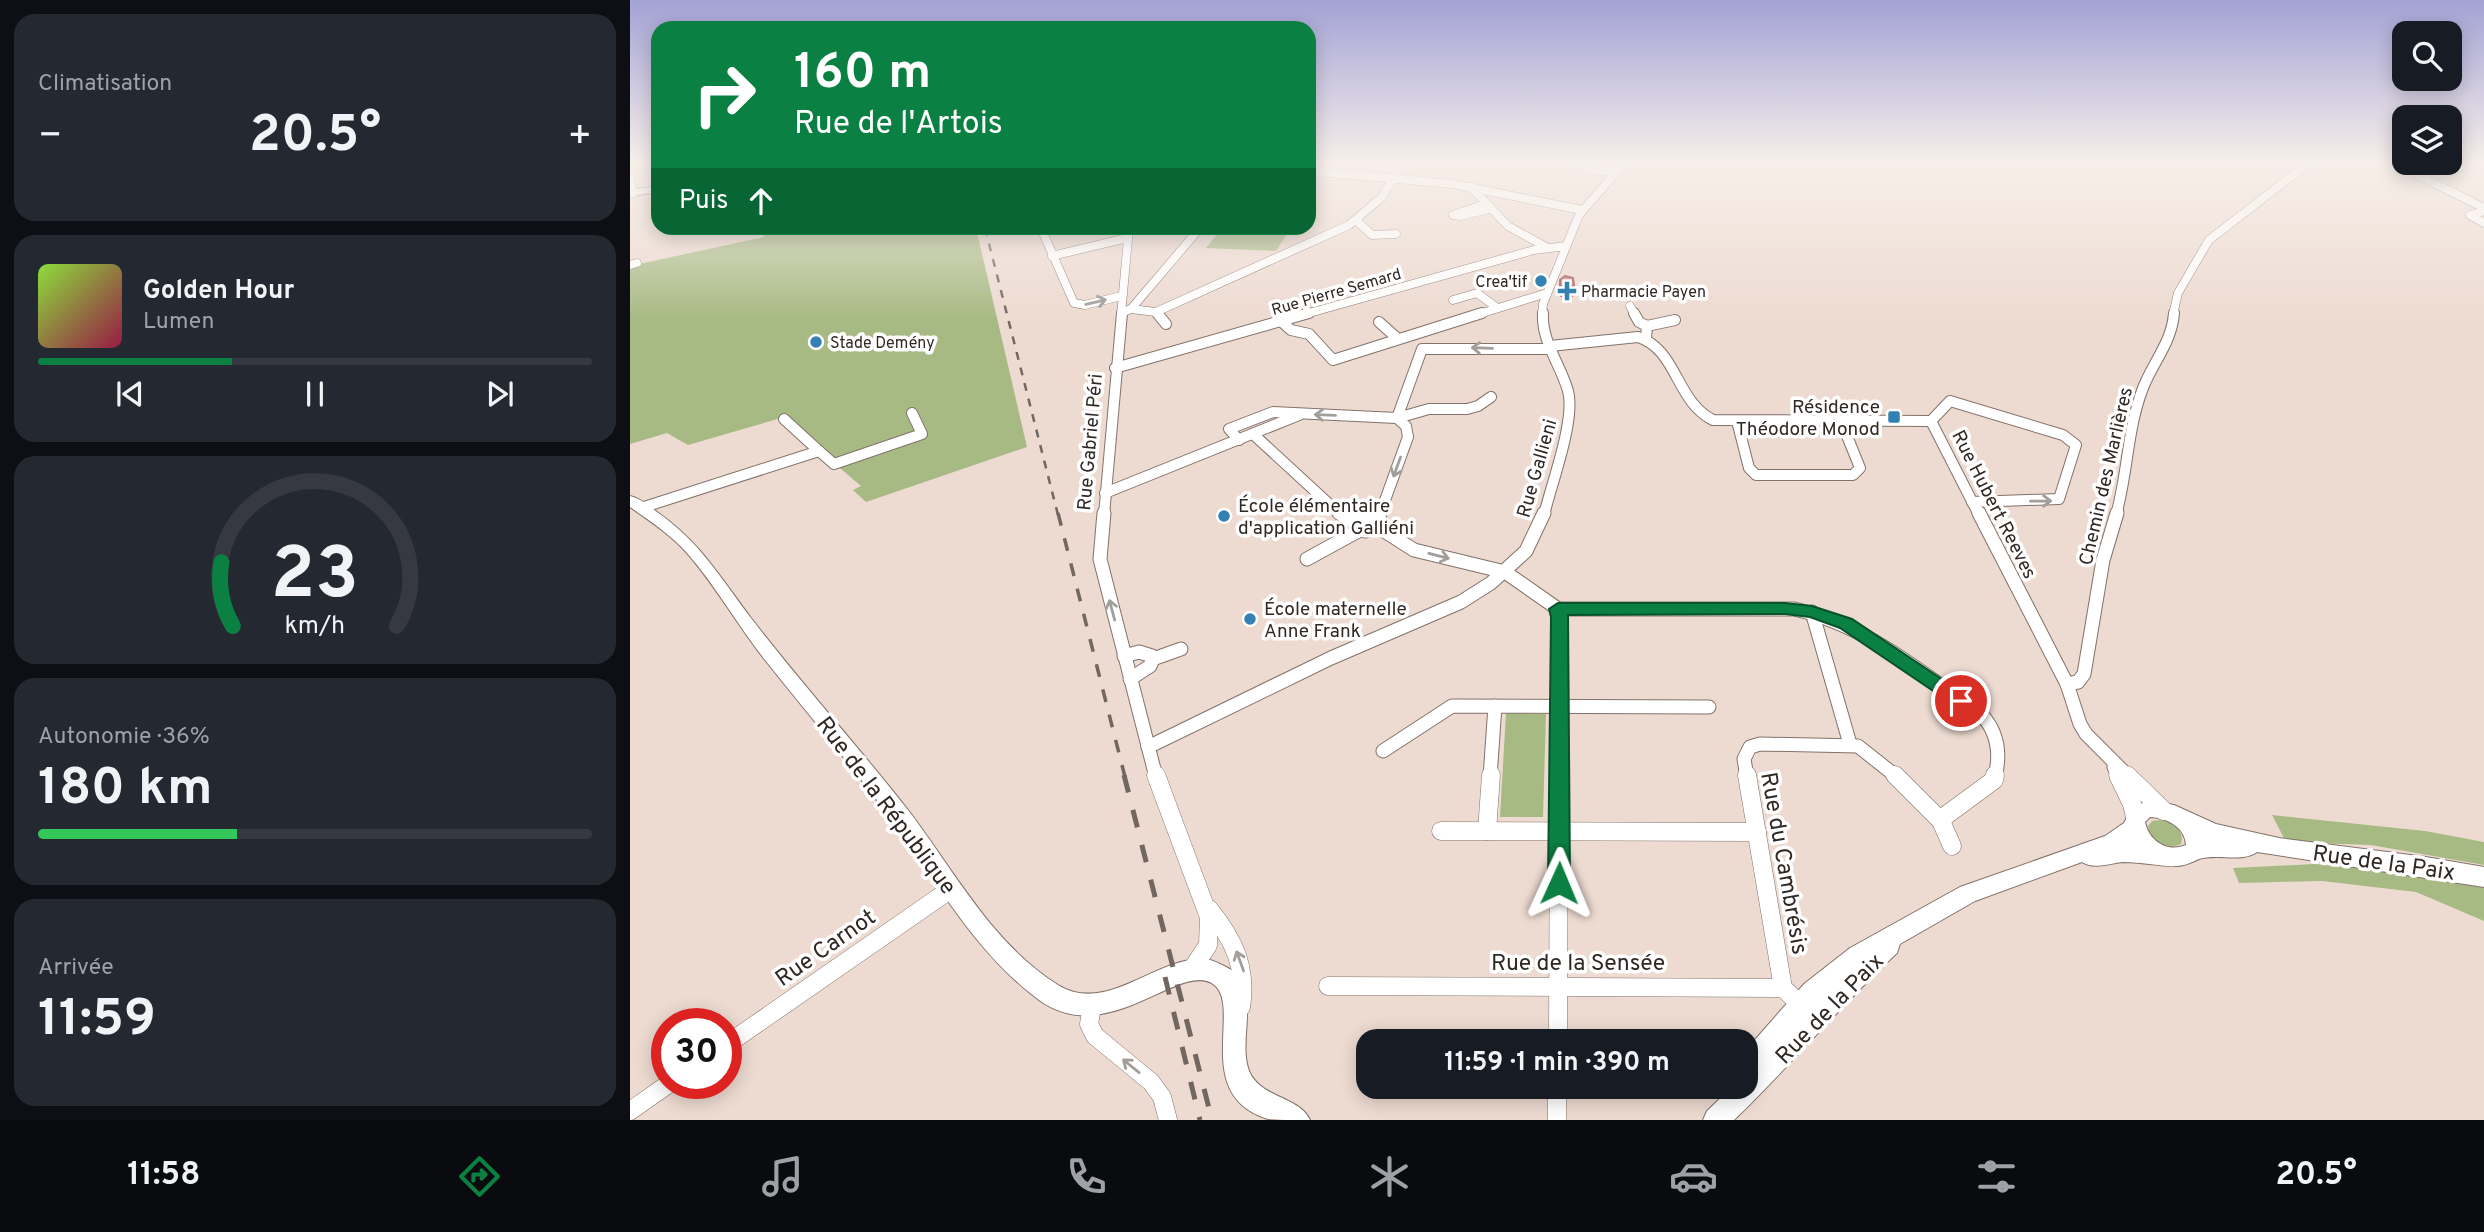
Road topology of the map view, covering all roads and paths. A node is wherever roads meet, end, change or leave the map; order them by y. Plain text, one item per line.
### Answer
1 (1362, 214) edge
2 (1495, 214) edge
3 (1581, 214) edge
4 (2242, 214) edge
5 (2472, 214) edge
6 (1356, 220) junction
7 (2484, 223) edge
8 (1396, 234) dead end
9 (1044, 235) edge
10 (1118, 235) edge
11 (1128, 235) edge
12 (1194, 235) edge
13 (1566, 246) junction
14 (1546, 247) junction
15 (1052, 256) junction
16 (1546, 293) junction
17 (1121, 296) junction
18 (1453, 300) dead end
19 (1630, 306) dead end
20 (1496, 307) junction
21 (1131, 309) junction
22 (1119, 312) junction
23 (1156, 312) junction
24 (1675, 320) dead end
25 (1281, 321) junction
26 (1379, 322) dead end
27 (1166, 324) dead end
28 (1647, 332) junction
29 (1398, 338) junction
30 (1550, 348) junction
31 (1115, 368) junction
32 (1491, 397) dead end
33 (912, 413) dead end
34 (1302, 414) junction
35 (1397, 418) junction
36 (784, 419) dead end
37 (1737, 421) junction
38 (1841, 421) junction
39 (1931, 421) junction
40 (1253, 434) junction
41 (1239, 440) junction
42 (819, 451) junction
43 (1105, 493) junction
44 (1972, 502) junction
45 (634, 503) edge
46 (1372, 515) junction
47 (1357, 526) junction
48 (1378, 527) junction
49 (1307, 559) dead end
50 (1472, 564) junction
51 (1505, 572) junction
52 (1483, 588) junction
53 (1558, 609) junction
54 (1812, 612) junction
55 (1181, 649) dead end
56 (1124, 656) junction
57 (1153, 659) junction
58 (1130, 678) junction
59 (2067, 684) junction
60 (1495, 706) junction
61 (1560, 707) junction
62 (1709, 707) dead end
63 (1850, 744) junction
64 (2097, 745) junction
65 (1148, 747) junction
66 (1383, 751) dead end
67 (2174, 815) junction
68 (1941, 818) junction
69 (2135, 822) junction
70 (1441, 831) dead end
71 (1487, 831) junction
72 (1559, 832) junction
73 (1757, 832) junction
74 (1952, 846) dead end
75 (2285, 848) junction
76 (2196, 850) junction
77 (2160, 854) junction
78 (2063, 862) junction
79 (2484, 877) edge
80 (951, 889) junction
81 (1202, 901) junction
82 (1192, 969) junction
83 (1328, 986) dead end
84 (1558, 986) junction
85 (1783, 988) junction
86 (1092, 1006) junction
87 (1808, 1012) junction
88 (1558, 1029) edge
89 (742, 1034) edge
90 (1232, 1052) junction
91 (1758, 1060) edge
92 (651, 1096) edge
93 (1557, 1099) edge
94 (1733, 1099) edge
95 (630, 1111) edge
96 (1265, 1113) edge
97 (1725, 1117) edge
98 (1168, 1120) edge
99 (1297, 1120) edge
100 (1557, 1120) edge

1 - 6 street
2 - 14 street
3 - 13 street, Rue Gallieni
4 - 59 street, Chemin des Marlières
5 - 7 street
6 - 8 street
6 - 23 street
9 - 15 street
10 - 15 street
11 - 17 street, Rue Gabriel Péri
12 - 21 street
13 - 14 street, Rue Pierre Semard
13 - 16 street, Rue Gallieni
14 - 25 street, Rue Pierre Semard
15 -> 17 street
16 - 20 street
16 - 30 street, Rue Gallieni
17 - 22 street, Rue Gabriel Péri
18 - 20 street
19 - 28 street, Rue Hubert Reeves
20 - 29 street
21 - 22 street
21 - 23 street
22 - 31 street, Rue Gabriel Péri
23 - 27 street
24 - 28 street
25 - 29 street
25 - 31 street, Rue Pierre Semard
26 - 29 street
28 - 30 street
28 - 37 street, Rue Hubert Reeves
30 -> 35 street
30 - 51 street, Rue Gallieni
31 - 43 street, Rue Gabriel Péri
32 - 35 street
33 - 42 street
35 -> 34 street
34 - 40 street
34 - 41 street
35 -> 46 street
36 - 42 street
37 - 38 street, Rue Hubert Reeves
37 - 38 street
38 - 39 street, Rue Hubert Reeves
39 - 44 street, Rue Hubert Reeves
44 -> 39 street
40 - 41 street
40 - 47 street
41 - 43 street
42 - 45 street
56 -> 43 street, Rue Gabriel Péri
44 - 59 street, Rue Hubert Reeves
45 - 80 main road, Rue de la République
46 - 47 street
46 - 48 street
47 - 48 street
47 - 49 street
48 -> 50 street
50 - 51 street
50 - 52 street
51 - 52 street, Rue Gallieni
51 - 53 street
52 - 65 street, Rue Gallieni
53 - 54 street
53 - 61 street
54 - 63 street
54 - 68 street
55 - 57 street
56 - 57 street
56 - 58 street, Rue Gabriel Péri
57 - 58 street
58 - 65 street, Rue Gabriel Péri
59 - 64 street, Rue Hubert Reeves
60 - 61 street
60 - 66 street
60 - 71 street
61 - 62 street
61 - 72 street
63 - 68 street
63 - 73 street, Rue du Cambrésis
64 - 67 street, Rue Hubert Reeves
64 - 69 street, Rue Hubert Reeves
65 - 81 street
67 - 69 main road, Rue de la Paix
67 - 75 main road, Rue de la Paix
67 - 76 main road
68 - 74 street
69 - 77 main road
69 - 78 main road, Rue de la Paix
70 - 71 street
71 - 72 street
72 - 73 street
72 - 84 street
73 - 85 street, Rue du Cambrésis
75 - 76 main road, Rue de la Paix
75 - 79 main road, Rue de la Paix
76 - 77 main road, Rue de la Paix
77 - 78 main road, Rue de la Paix
78 - 87 main road, Rue de la Paix
80 - 86 main road, Rue de la République
80 - 89 street, Rue Carnot
81 - 82 street
90 -> 81 street
82 - 86 main road, Rue de la République
82 - 90 main road
83 - 84 street, Rue de la Sensée
84 - 85 street, Rue de la Sensée
84 - 88 street
85 - 87 street
98 -> 86 street
87 - 91 main road, Rue de la Paix
87 - 97 main road, Rue de la Paix
90 - 96 main road
92 - 95 street
93 - 100 street
94 - 97 main road, Rue de la Paix
96 - 99 main road

